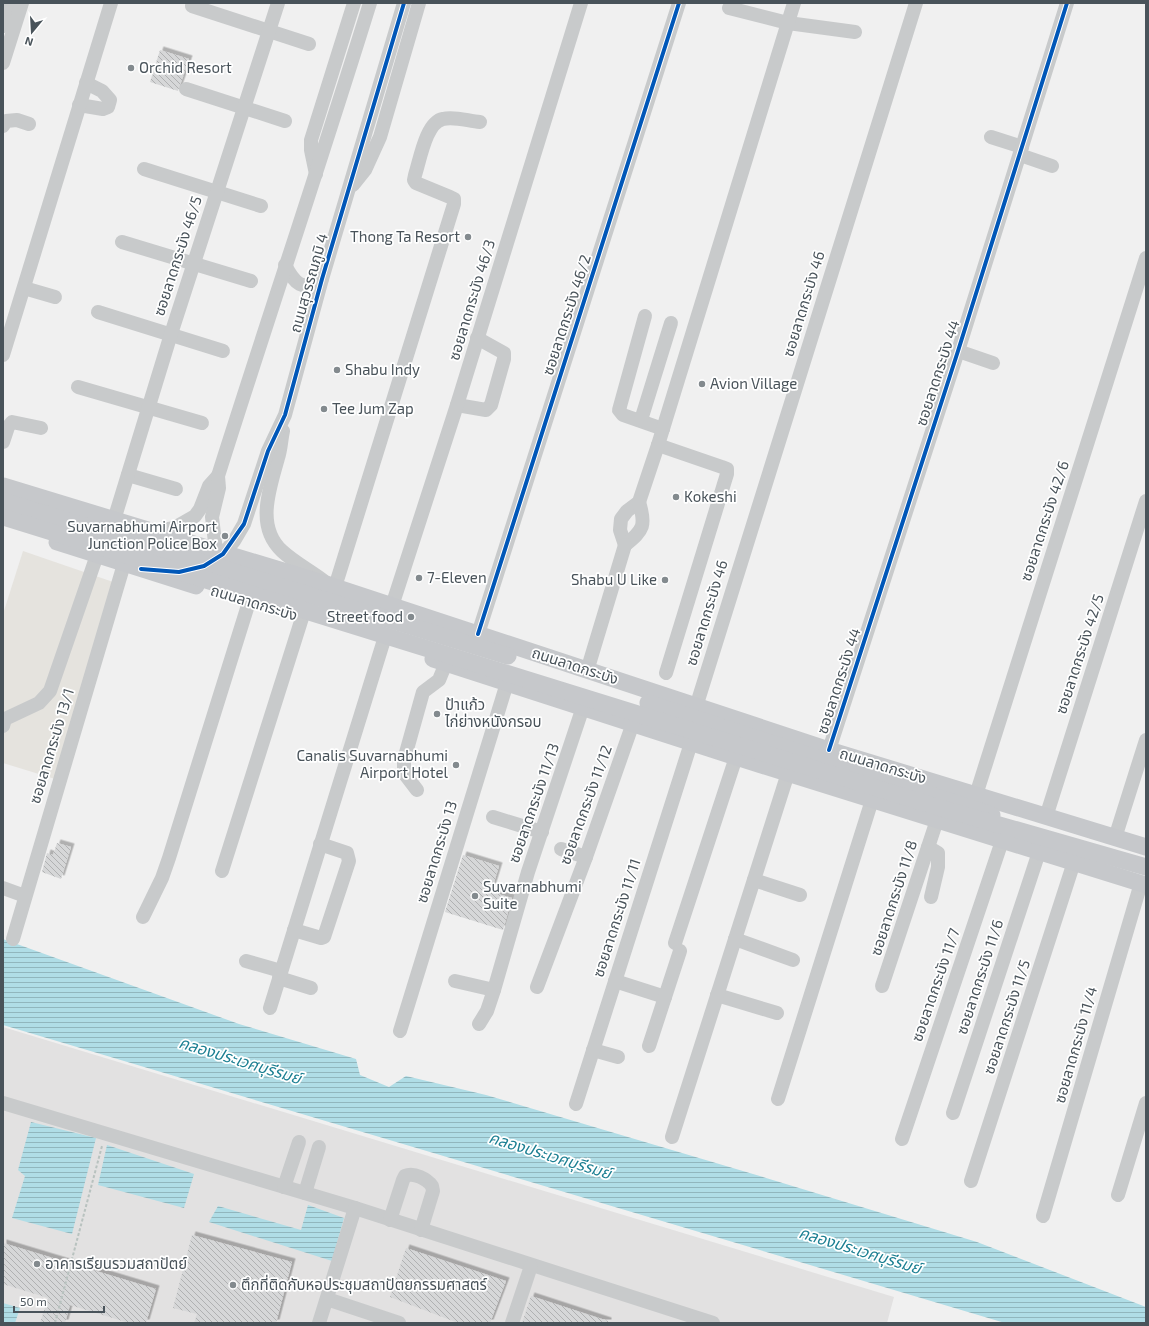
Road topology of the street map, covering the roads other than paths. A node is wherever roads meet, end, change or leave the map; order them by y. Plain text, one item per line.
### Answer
1 (10, 3) edge
2 (22, 3) edge
3 (111, 3) edge
4 (278, 3) edge
5 (354, 3) edge
6 (370, 3) edge
7 (404, 3) edge
8 (419, 3) edge
9 (581, 3) edge
10 (679, 3) edge
11 (794, 3) edge
12 (916, 3) edge
13 (1067, 3) edge
14 (192, 6) dead end
15 (729, 8) dead end
16 (788, 23) junction
17 (3, 26) edge
18 (269, 31) junction
19 (855, 32) dead end
20 (309, 44) dead end
21 (3, 63) edge
22 (86, 83) junction
23 (186, 89) dead end
24 (79, 105) junction
25 (244, 108) junction
26 (285, 121) dead end
27 (480, 122) dead end
28 (30, 124) dead end
29 (3, 126) edge
30 (991, 137) dead end
31 (1021, 151) junction
32 (1052, 166) dead end
33 (144, 169) dead end
34 (316, 174) junction
35 (348, 189) junction
36 (217, 191) junction
37 (261, 206) dead end
38 (122, 242) dead end
39 (1146, 258) edge
40 (194, 263) junction
41 (285, 266) junction
42 (322, 279) junction
43 (251, 281) dead end
44 (24, 288) junction
45 (55, 297) dead end
46 (98, 312) dead end
47 (645, 316) dead end
48 (671, 323) dead end
49 (171, 334) junction
50 (477, 338) junction
51 (223, 351) dead end
52 (958, 351) junction
53 (3, 355) edge
54 (994, 363) dead end
55 (78, 387) dead end
56 (457, 405) junction
57 (150, 408) junction
58 (285, 415) junction
59 (641, 420) junction
60 (202, 423) dead end
61 (41, 428) dead end
62 (663, 429) junction
63 (3, 442) edge
64 (658, 445) junction
65 (128, 475) junction
66 (218, 476) junction
67 (3, 486) edge
68 (176, 489) dead end
69 (3, 501) edge
70 (1146, 501) edge
71 (639, 502) junction
72 (3, 517) edge
73 (114, 520) junction
74 (3, 525) edge
75 (151, 532) junction
76 (625, 545) junction
77 (218, 554) junction
78 (97, 555) junction
79 (124, 564) junction
80 (141, 569) junction
81 (332, 586) junction
82 (242, 599) junction
83 (392, 606) junction
84 (302, 618) junction
85 (478, 634) junction
86 (382, 643) junction
87 (446, 663) junction
88 (588, 670) junction
89 (666, 673) dead end
90 (507, 683) junction
91 (583, 707) junction
92 (696, 707) junction
93 (633, 724) junction
94 (3, 726) edge
95 (1146, 740) edge
96 (691, 743) junction
97 (829, 750) junction
98 (736, 757) junction
99 (788, 773) junction
100 (417, 790) dead end
101 (976, 795) junction
102 (872, 800) junction
103 (493, 817) dead end
104 (1046, 817) junction
105 (937, 820) junction
106 (542, 832) junction
107 (1114, 838) junction
108 (1002, 841) junction
109 (320, 844) junction
110 (928, 847) junction
111 (1146, 847) edge
112 (561, 849) dead end
113 (1039, 852) junction
114 (586, 857) junction
115 (1146, 860) edge
116 (1074, 862) junction
117 (222, 871) dead end
118 (1144, 878) edge
119 (754, 880) junction
120 (3, 888) edge
121 (800, 895) dead end
122 (25, 896) junction
123 (931, 897) dead end
124 (143, 917) dead end
125 (294, 930) junction
126 (12, 939) dead end
127 (735, 939) junction
128 (794, 960) dead end
129 (246, 961) dead end
130 (280, 975) junction
131 (455, 981) dead end
132 (615, 981) junction
133 (882, 986) dead end
134 (537, 987) dead end
135 (311, 988) dead end
136 (494, 990) junction
137 (717, 995) junction
138 (665, 997) junction
139 (270, 1008) dead end
140 (777, 1013) dead end
141 (479, 1024) dead end
142 (400, 1031) dead end
143 (650, 1046) dead end
144 (593, 1050) junction
145 (618, 1057) dead end
146 (778, 1099) dead end
147 (1146, 1102) edge
148 (3, 1103) edge
149 (576, 1104) dead end
150 (953, 1113) dead end
151 (672, 1137) dead end
152 (902, 1139) dead end
153 (299, 1142) dead end
154 (319, 1147) dead end
155 (971, 1181) dead end
156 (284, 1187) junction
157 (305, 1193) junction
158 (1118, 1195) dead end
159 (355, 1208) junction
160 (1043, 1216) dead end
161 (390, 1220) junction
162 (421, 1230) junction
163 (531, 1266) junction
164 (327, 1299) junction
165 (319, 1323) edge
166 (399, 1323) edge
167 (512, 1323) edge
168 (713, 1323) edge

1 - 17 street
2 - 21 street
3 - 22 street
4 - 18 street, ซอยลาดกระบัง 46/5
5 - 34 street
6 - 34 street, ถนนสุวรรณภูมิ 4
7 - 35 street, ถนนสุวรรณภูมิ 4
8 - 35 street
9 - 50 street, ซอยลาดกระบัง 46/3
10 - 85 street, ซอยลาดกระบัง 46/2
11 - 16 street
12 - 92 street, ซอยลาดกระบัง 46
13 - 31 street, ซอยลาดกระบัง 44
14 - 18 street
15 - 16 street
16 - 19 street
16 - 62 street
18 - 20 street
18 - 25 street, ซอยลาดกระบัง 46/5
22 - 24 street
22 - 24 street
23 - 25 street
24 - 44 street
25 - 26 street
25 - 36 street, ซอยลาดกระบัง 46/5
27 - 81 street
28 - 29 street
30 - 31 street
31 - 32 street
31 - 52 street, ซอยลาดกระบัง 44
33 - 36 street
34 - 41 street, ถนนสุวรรณภูมิ 4
35 - 42 street, ถนนสุวรรณภูมิ 4
36 - 37 street
36 - 40 street, ซอยลาดกระบัง 46/5
38 - 40 street
39 - 101 street, ซอยลาดกระบัง 42/6
40 - 43 street
40 - 49 street, ซอยลาดกระบัง 46/5
41 - 42 street
41 - 66 street, ถนนสุวรรณภูมิ 4
42 - 58 street, ถนนสุวรรณภูมิ 4
44 - 45 street
44 - 53 street
46 - 49 street
47 - 59 street
48 - 59 street
49 - 51 street
49 - 57 street, ซอยลาดกระบัง 46/5
50 - 56 street, ซอยลาดกระบัง 46/3
50 - 56 street
52 - 54 street
52 - 97 street, ซอยลาดกระบัง 44
55 - 57 street
56 - 83 street, ซอยลาดกระบัง 46/3
57 - 60 street
57 - 65 street, ซอยลาดกระบัง 46/5
58 - 77 street, ถนนสุวรรณภูมิ 4
58 - 81 street
59 - 62 street
61 - 63 street
62 - 64 street
64 - 71 street
64 - 89 street
65 - 68 street
65 - 73 street, ซอยลาดกระบัง 46/5
66 - 75 street
66 - 77 street, ถนนสุวรรณภูมิ 4
67 - 73 main road, ถนนลาดกระบัง
69 - 115 main road, bridge
70 - 104 street, ซอยลาดกระบัง 42/5
71 - 76 street
71 - 76 street
72 - 118 main road, bridge
73 - 75 main road, ถนนลาดกระบัง
74 - 78 main road, ถนนลาดกระบัง
75 - 77 main road, ถนนลาดกระบัง
76 - 88 street
77 - 80 street, ถนนสุวรรณภูมิ 4
77 - 81 main road, ถนนลาดกระบัง
77 - 82 street, ถนนสุวรรณภูมิ 4
78 - 79 main road, ถนนลาดกระบัง
78 - 94 street
79 - 80 main road, ถนนลาดกระบัง
79 - 122 street, ซอยลาดกระบัง 13/1
80 - 82 main road, ถนนลาดกระบัง
81 - 83 main road, ถนนลาดกระบัง
82 - 84 main road, ถนนลาดกระบัง
82 - 124 street
83 - 85 main road, ถนนลาดกระบัง
84 - 86 main road, ถนนลาดกระบัง
84 - 117 street
85 - 88 main road, ถนนลาดกระบัง
86 - 87 main road, ถนนลาดกระบัง
86 - 109 street
87 - 90 main road, ถนนลาดกระบัง
87 - 100 street
88 - 92 main road, ถนนลาดกระบัง
90 - 91 main road, ถนนลาดกระบัง
90 - 142 street, ซอยลาดกระบัง 13
91 - 93 main road, ถนนลาดกระบัง
91 - 106 street, ซอยลาดกระบัง 11/13
92 - 97 main road, ถนนลาดกระบัง
93 - 96 main road, ถนนลาดกระบัง
93 - 114 street, ซอยลาดกระบัง 11/12
95 - 107 street
96 - 98 main road, ถนนลาดกระบัง
96 - 132 street, ซอยลาดกระบัง 11/11
97 - 101 main road, ถนนลาดกระบัง
98 - 99 main road, ถนนลาดกระบัง
98 - 138 street
99 - 102 main road, ถนนลาดกระบัง
99 - 119 street
101 - 104 main road, ถนนลาดกระบัง
102 - 105 main road, ถนนลาดกระบัง
102 - 146 street
103 - 106 street
104 - 107 main road, ถนนลาดกระบัง
105 - 108 main road, ถนนลาดกระบัง
105 - 110 street, ซอยลาดกระบัง 11/8
106 - 136 street, ซอยลาดกระบัง 11/13
107 - 111 main road, ถนนลาดกระบัง
108 - 113 main road, ถนนลาดกระบัง
108 - 152 street, ซอยลาดกระบัง 11/7
109 - 125 street
109 - 125 street
110 - 123 street
110 - 133 street, ซอยลาดกระบัง 11/8
112 - 114 street
113 - 116 main road, ถนนลาดกระบัง
113 - 150 street, ซอยลาดกระบัง 11/6
114 - 134 street, ซอยลาดกระบัง 11/12
116 - 118 main road, ถนนลาดกระบัง
116 - 155 street, ซอยลาดกระบัง 11/5
118 - 160 street, ซอยลาดกระบัง 11/4
119 - 121 street
119 - 127 street
120 - 122 street
122 - 126 street, ซอยลาดกระบัง 13/1
125 - 130 street
127 - 128 street
127 - 137 street
129 - 130 street
130 - 135 street
130 - 139 street
131 - 136 street
132 - 138 street
132 - 144 street, ซอยลาดกระบัง 11/11
136 - 141 street, ซอยลาดกระบัง 11/13
137 - 140 street
137 - 151 street
138 - 143 street
144 - 145 street
144 - 149 street, ซอยลาดกระบัง 11/11
147 - 158 street
148 - 156 street
153 - 156 street
154 - 157 street
156 - 157 street
157 - 159 street
159 - 161 street
159 - 164 street
161 - 162 street
161 - 162 street
162 - 163 street
163 - 167 street
163 - 168 street
164 - 165 street
164 - 166 street

